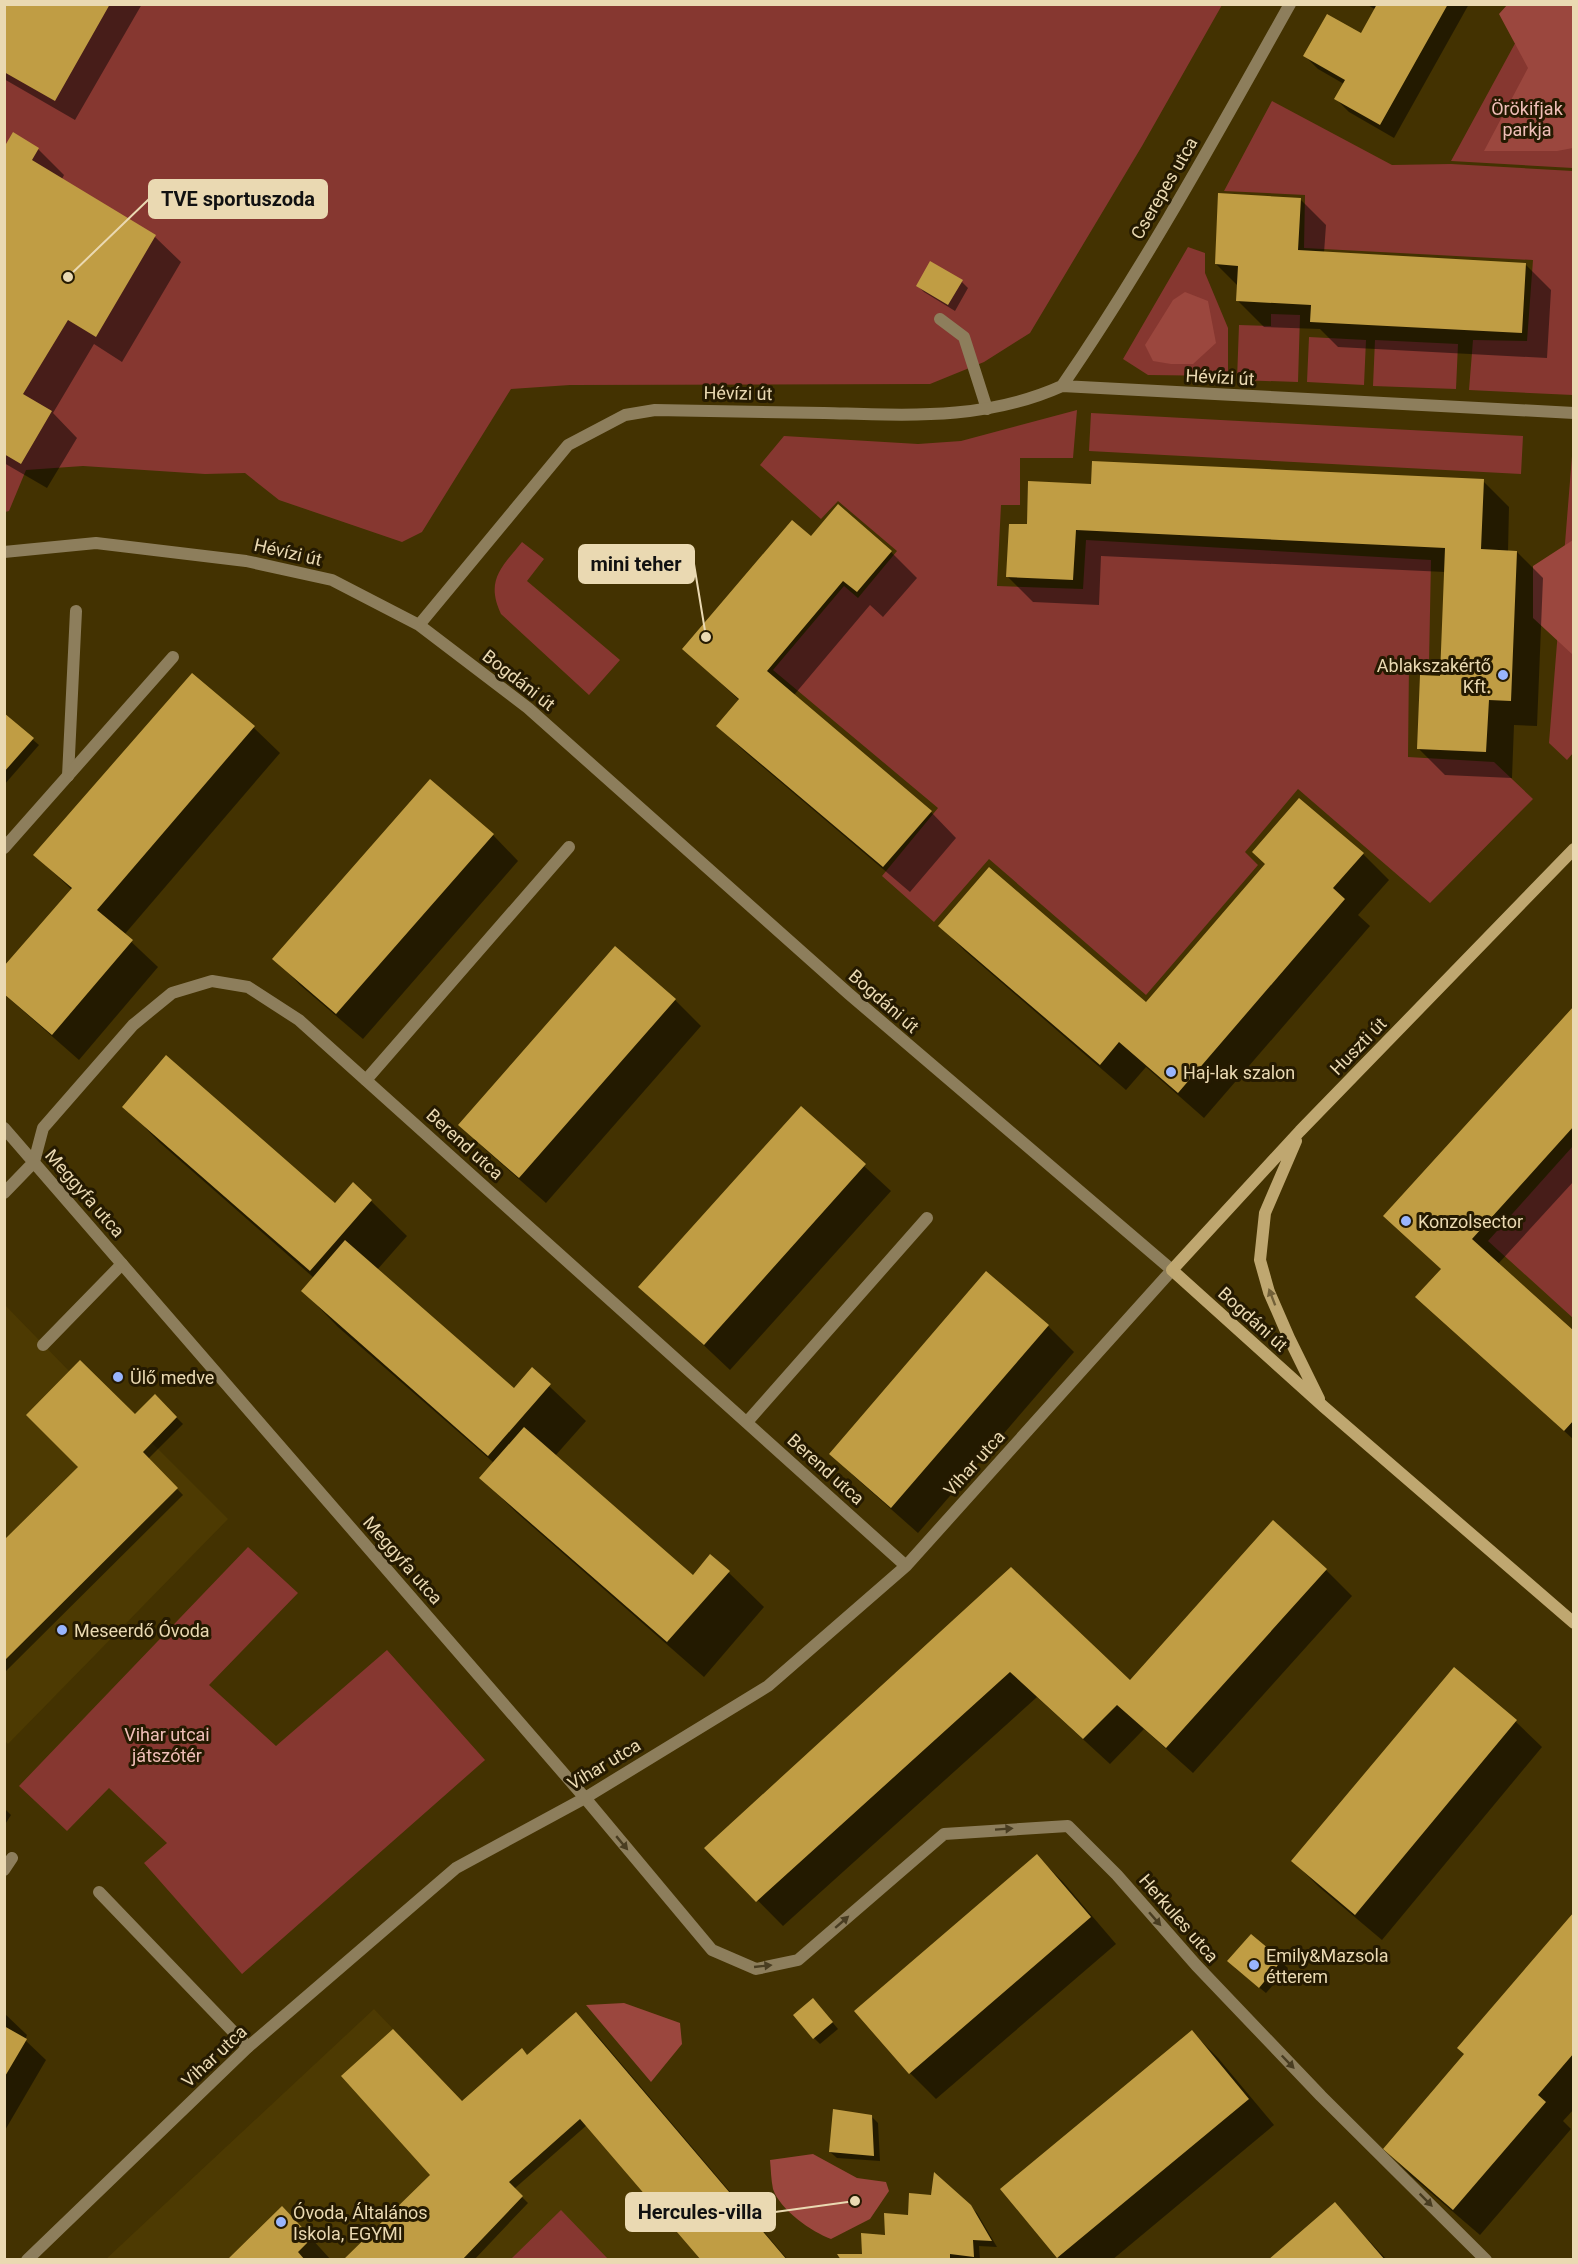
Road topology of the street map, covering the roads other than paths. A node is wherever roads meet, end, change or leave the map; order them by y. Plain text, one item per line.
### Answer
1 (1290, 4) edge
2 (940, 319) dead end
3 (1062, 386) junction
4 (987, 409) junction
5 (1574, 413) edge
6 (4, 552) edge
7 (76, 611) dead end
8 (419, 625) junction
9 (173, 657) dead end
10 (68, 776) junction
11 (570, 847) dead end
12 (4, 848) edge
13 (1574, 849) edge
14 (366, 1080) junction
15 (4, 1128) edge
16 (1300, 1131) junction
17 (34, 1162) junction
18 (4, 1193) edge
19 (927, 1218) dead end
20 (122, 1264) junction
21 (1172, 1270) junction
22 (43, 1345) dead end
23 (1324, 1407) junction
24 (747, 1422) junction
25 (906, 1566) junction
26 (1574, 1623) edge
27 (585, 1798) junction
28 (12, 1858) dead end
29 (4, 1870) edge
30 (99, 1892) dead end
31 (798, 1960) joint
32 (248, 2047) junction
33 (27, 2259) edge
34 (1486, 2259) edge

1 - 3 street, Cserepes utca
2 - 4 street
3 - 4 street, Hévízi út
3 - 5 street, Hévízi út
4 - 8 street, Hévízi út
6 - 8 street, Hévízi út
7 - 10 street
8 - 21 street, Bogdáni út
9 - 10 street
10 - 12 street
11 - 14 street
13 - 16 street, Huszti út
14 - 17 street, Berend utca
14 - 24 street, Berend utca
15 - 17 street, Meggyfa utca
16 - 21 street, Huszti út
23 -> 16 street, Bogdáni út
17 - 18 street, Berend utca
17 - 20 street, Meggyfa utca
19 - 24 street
20 - 22 street
20 - 27 street, Meggyfa utca
21 - 23 street, Bogdáni út
21 - 25 street, Vihar utca
23 - 26 street, Bogdáni út
24 - 25 street, Berend utca
25 - 27 street, Vihar utca
27 -> 31 street, Meggyfa utca
27 - 32 street, Vihar utca
28 - 29 street
30 - 32 street
31 -> 34 street, Herkules utca
32 - 33 street, Vihar utca

